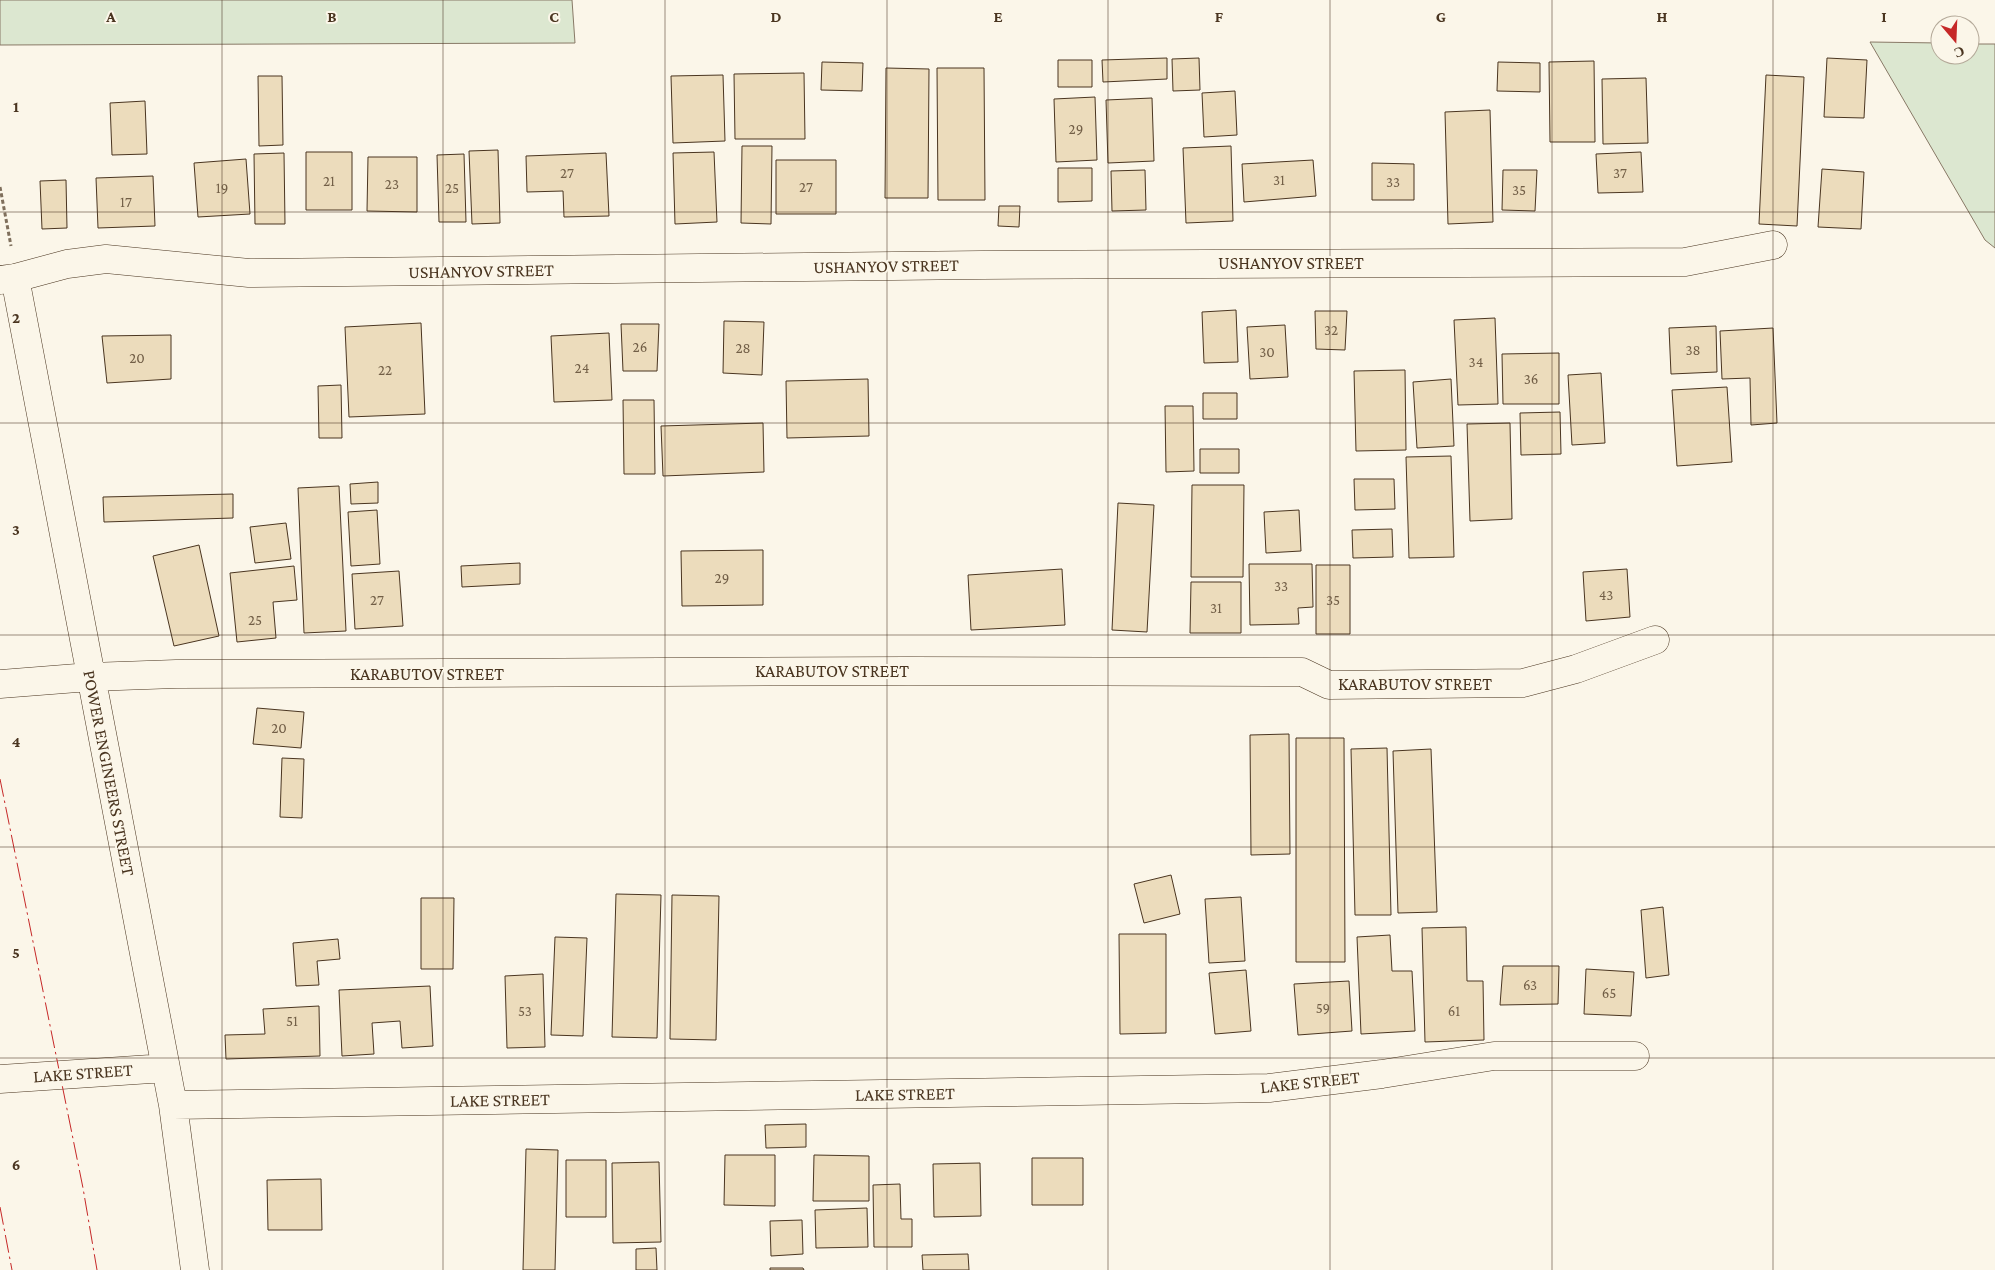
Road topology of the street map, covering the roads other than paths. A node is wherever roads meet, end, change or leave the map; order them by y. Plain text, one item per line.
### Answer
1 (1773, 245) dead end
2 (7, 279) edge
3 (1655, 640) dead end
4 (90, 677) junction
5 (0, 684) edge
6 (1635, 1056) dead end
7 (166, 1068) junction
8 (0, 1078) edge
9 (173, 1105) junction
10 (195, 1270) edge

1 - 2 street, USHANYOV STREET
2 - 4 street, POWER ENGINEERS STREET
3 - 4 street, KARABUTOV STREET
4 - 5 street, KARABUTOV STREET
4 - 7 street, POWER ENGINEERS STREET
6 - 9 street, LAKE STREET
7 - 8 street, LAKE STREET
7 - 9 street, POWER ENGINEERS STREET
9 - 10 street, POWER ENGINEERS STREET

